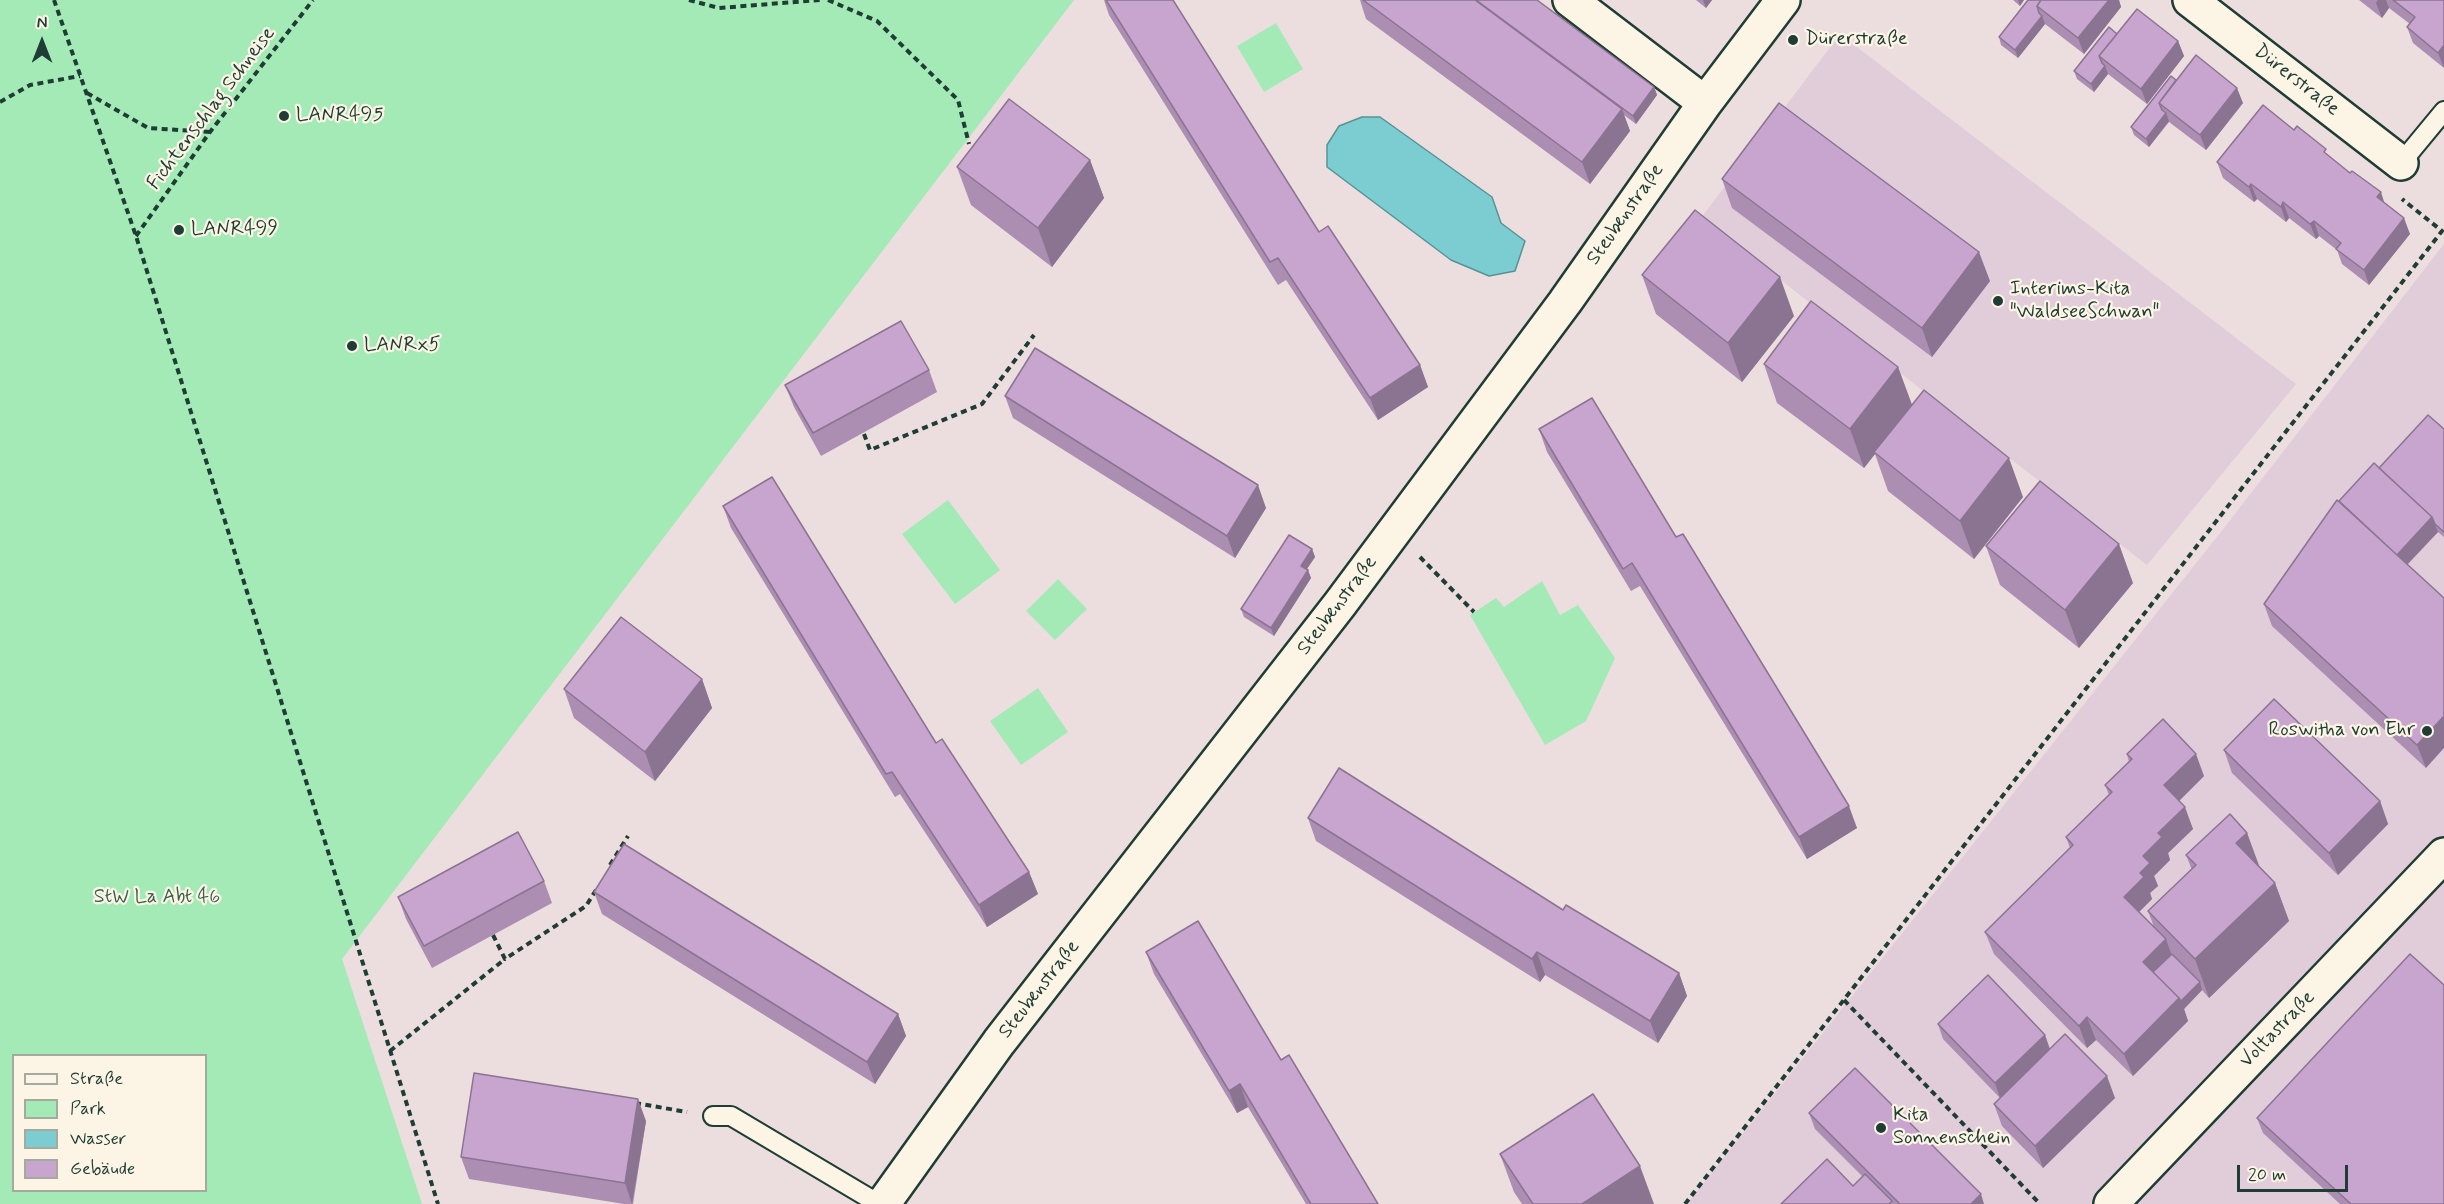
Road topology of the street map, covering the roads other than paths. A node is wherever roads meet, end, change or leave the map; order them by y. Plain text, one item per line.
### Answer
1 (1570, 0) edge
2 (1783, 0) edge
3 (2190, 0) edge
4 (1704, 103) junction
5 (2444, 111) edge
6 (2401, 163) joint
7 (2444, 855) edge
8 (713, 1116) road end
9 (881, 1204) edge
10 (2111, 1204) edge

1 - 4 street
2 - 4 street, Steubenstraße
3 - 6 street, Dürerstraße
4 - 9 street, Steubenstraße
5 - 6 lane
7 - 10 street, Voltastraße
8 - 9 lane

